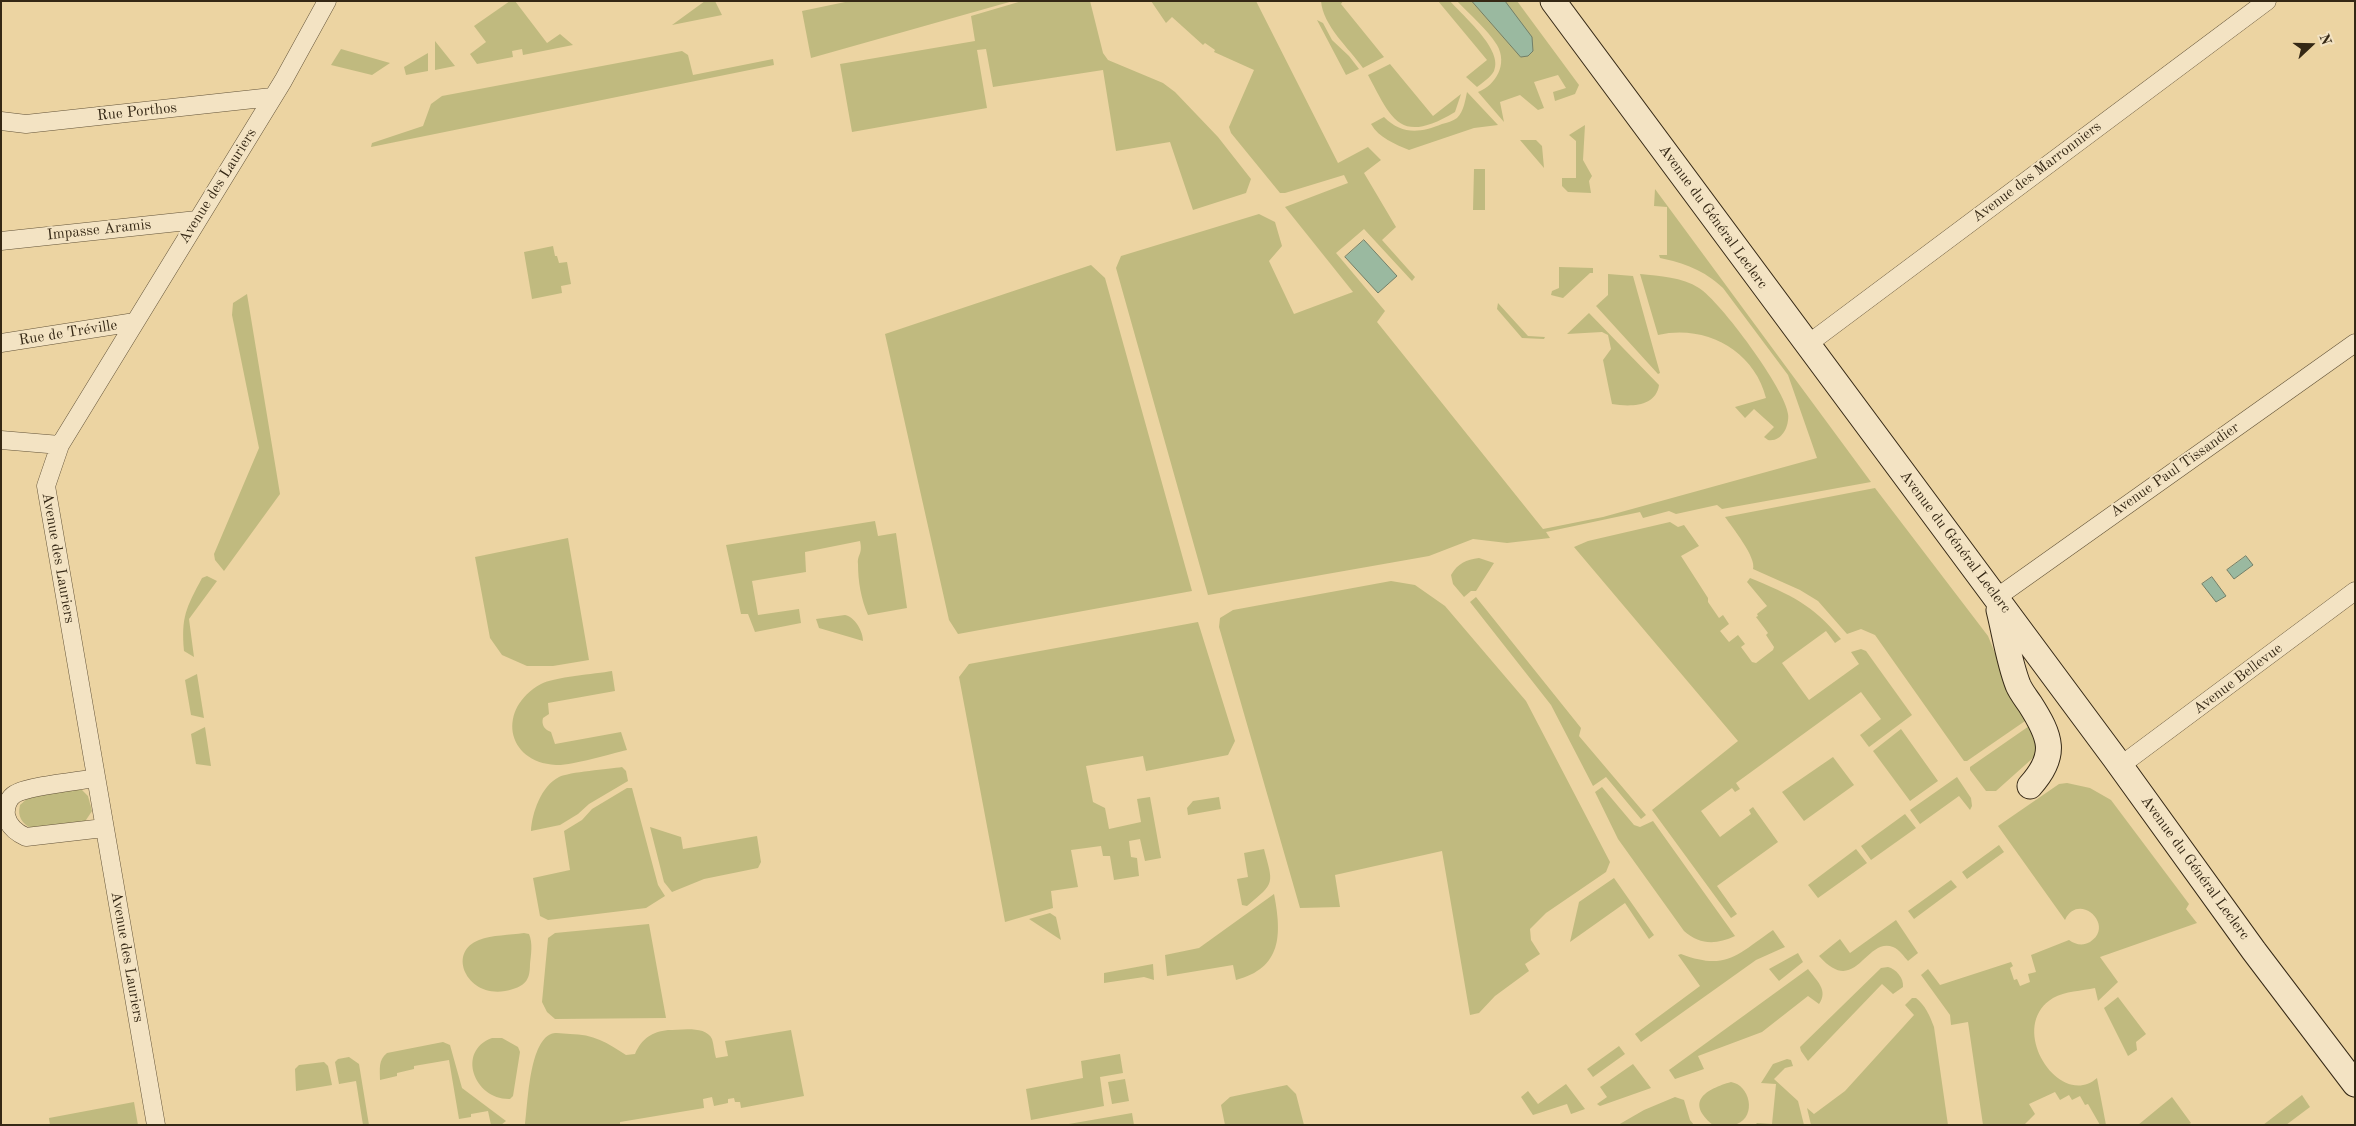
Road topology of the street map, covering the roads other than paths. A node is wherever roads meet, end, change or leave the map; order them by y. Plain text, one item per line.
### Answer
1 (327, 1) edge
2 (1553, 1) edge
3 (2267, 1) edge
4 (272, 97) junction
5 (1, 121) edge
6 (197, 220) junction
7 (1, 241) edge
8 (135, 322) junction
9 (2355, 342) edge
10 (1, 343) edge
11 (1808, 344) junction
12 (1, 440) edge
13 (60, 445) junction
14 (2355, 591) edge
15 (1996, 598) junction
16 (2120, 766) junction
17 (96, 778) junction
18 (2030, 786) dead end
19 (4, 816) edge
20 (104, 828) junction
21 (2355, 1084) edge
22 (156, 1125) edge

1 - 4 street, Avenue des Lauriers
2 - 11 main road, Avenue du Général Leclerc
3 - 11 street, Avenue des Marronniers
4 - 5 street, Rue Porthos
4 - 6 street, Avenue des Lauriers
6 - 7 street, Impasse Aramis
6 - 8 street, Avenue des Lauriers
8 - 10 street, Rue de Tréville
8 - 13 street, Avenue des Lauriers
9 - 15 street, Avenue Paul Tissandier
11 - 15 main road, Avenue du Général Leclerc
12 - 13 street
13 - 17 street, Avenue des Lauriers
14 - 16 street, Avenue Bellevue
15 - 16 main road, Avenue du Général Leclerc
15 - 18 main road
16 - 21 main road, Avenue du Général Leclerc
17 - 19 street
17 - 20 street, Avenue des Lauriers
19 - 20 street
20 - 22 street, Avenue des Lauriers

